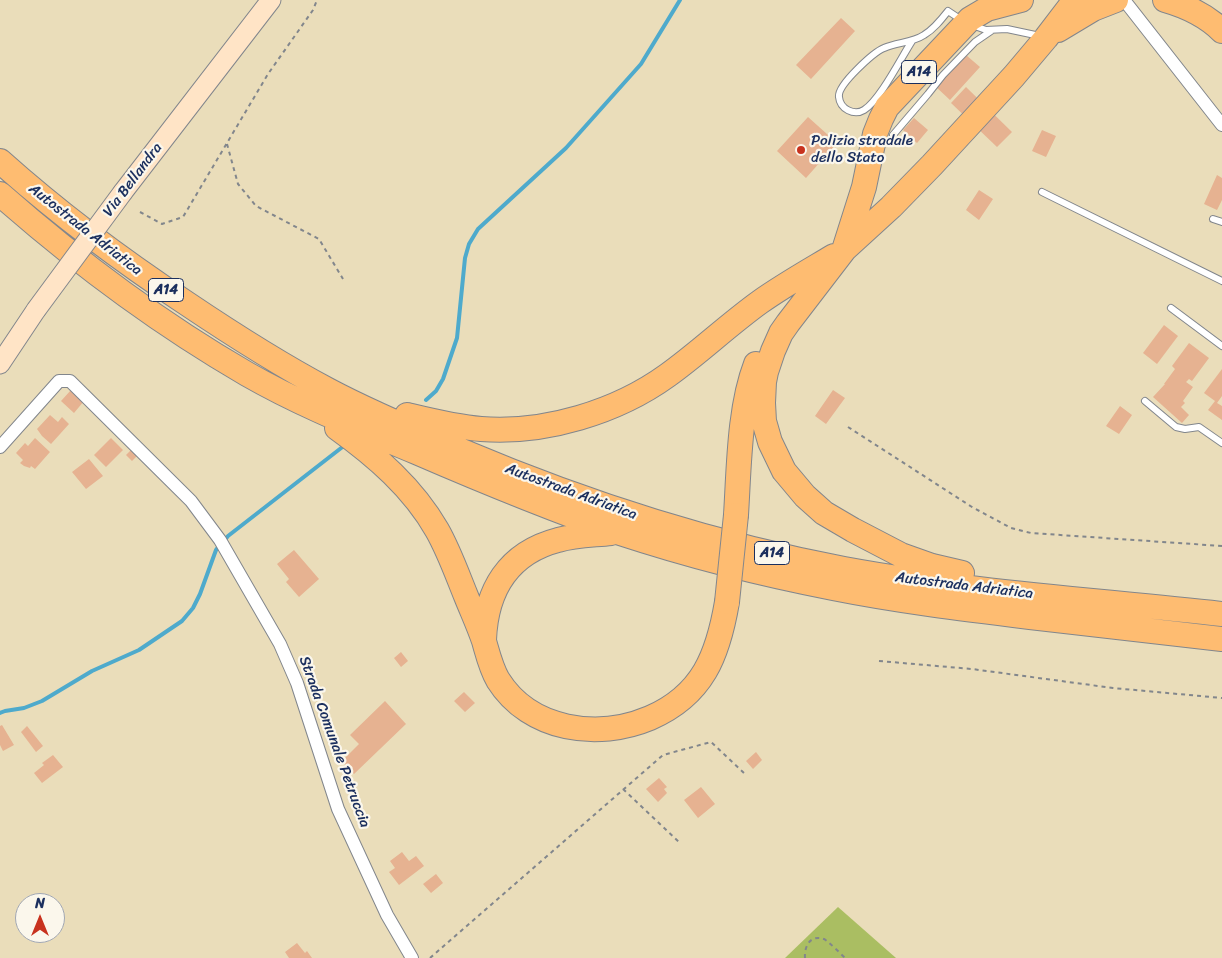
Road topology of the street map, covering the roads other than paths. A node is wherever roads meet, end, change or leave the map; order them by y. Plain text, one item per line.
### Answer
1 (271, 0) edge
2 (1021, 0) edge
3 (1075, 0) edge
4 (1116, 0) edge
5 (1124, 0) edge
6 (1165, 0) edge
7 (966, 23) junction
8 (991, 31) junction
9 (1222, 32) edge
10 (1046, 38) junction
11 (912, 41) junction
12 (1222, 125) edge
13 (893, 135) dead end
14 (0, 161) edge
15 (1042, 192) dead end
16 (0, 194) edge
17 (1214, 219) dead end
18 (1222, 222) edge
19 (844, 250) junction
20 (1222, 281) edge
21 (1171, 308) dead end
22 (1222, 346) edge
23 (0, 364) edge
24 (345, 399) junction
25 (1145, 401) dead end
26 (302, 403) junction
27 (1222, 443) edge
28 (0, 447) edge
29 (620, 533) junction
30 (1130, 604) junction
31 (1222, 614) edge
32 (1222, 639) edge
33 (484, 642) junction
34 (412, 958) edge

1 - 23 main road, Via Bellandra, bridge
2 - 7 highway, A14
3 - 10 highway, A14
4 - 10 highway
5 - 12 street
6 - 9 highway
7 - 8 lane
7 - 11 lane
7 - 19 highway, A14
8 - 10 lane
8 - 13 lane
10 - 19 highway, A14
11 - 11 lane
14 - 24 highway, Autostrada Adriatica / A14
15 - 20 lane
16 - 26 highway, Autostrada Adriatica / A14
17 - 18 lane
19 - 24 highway, A14
19 - 30 highway, A14
19 - 33 highway, A14, bridge
21 - 22 lane
24 - 30 highway, Autostrada Adriatica / A14
25 - 27 lane
26 - 29 highway, Autostrada Adriatica / A14
26 - 33 highway, A14
28 - 34 street, Strada Comunale Petruccia
29 - 32 highway, Autostrada Adriatica / A14
29 - 33 highway, A14
30 - 31 highway, Autostrada Adriatica / A14

